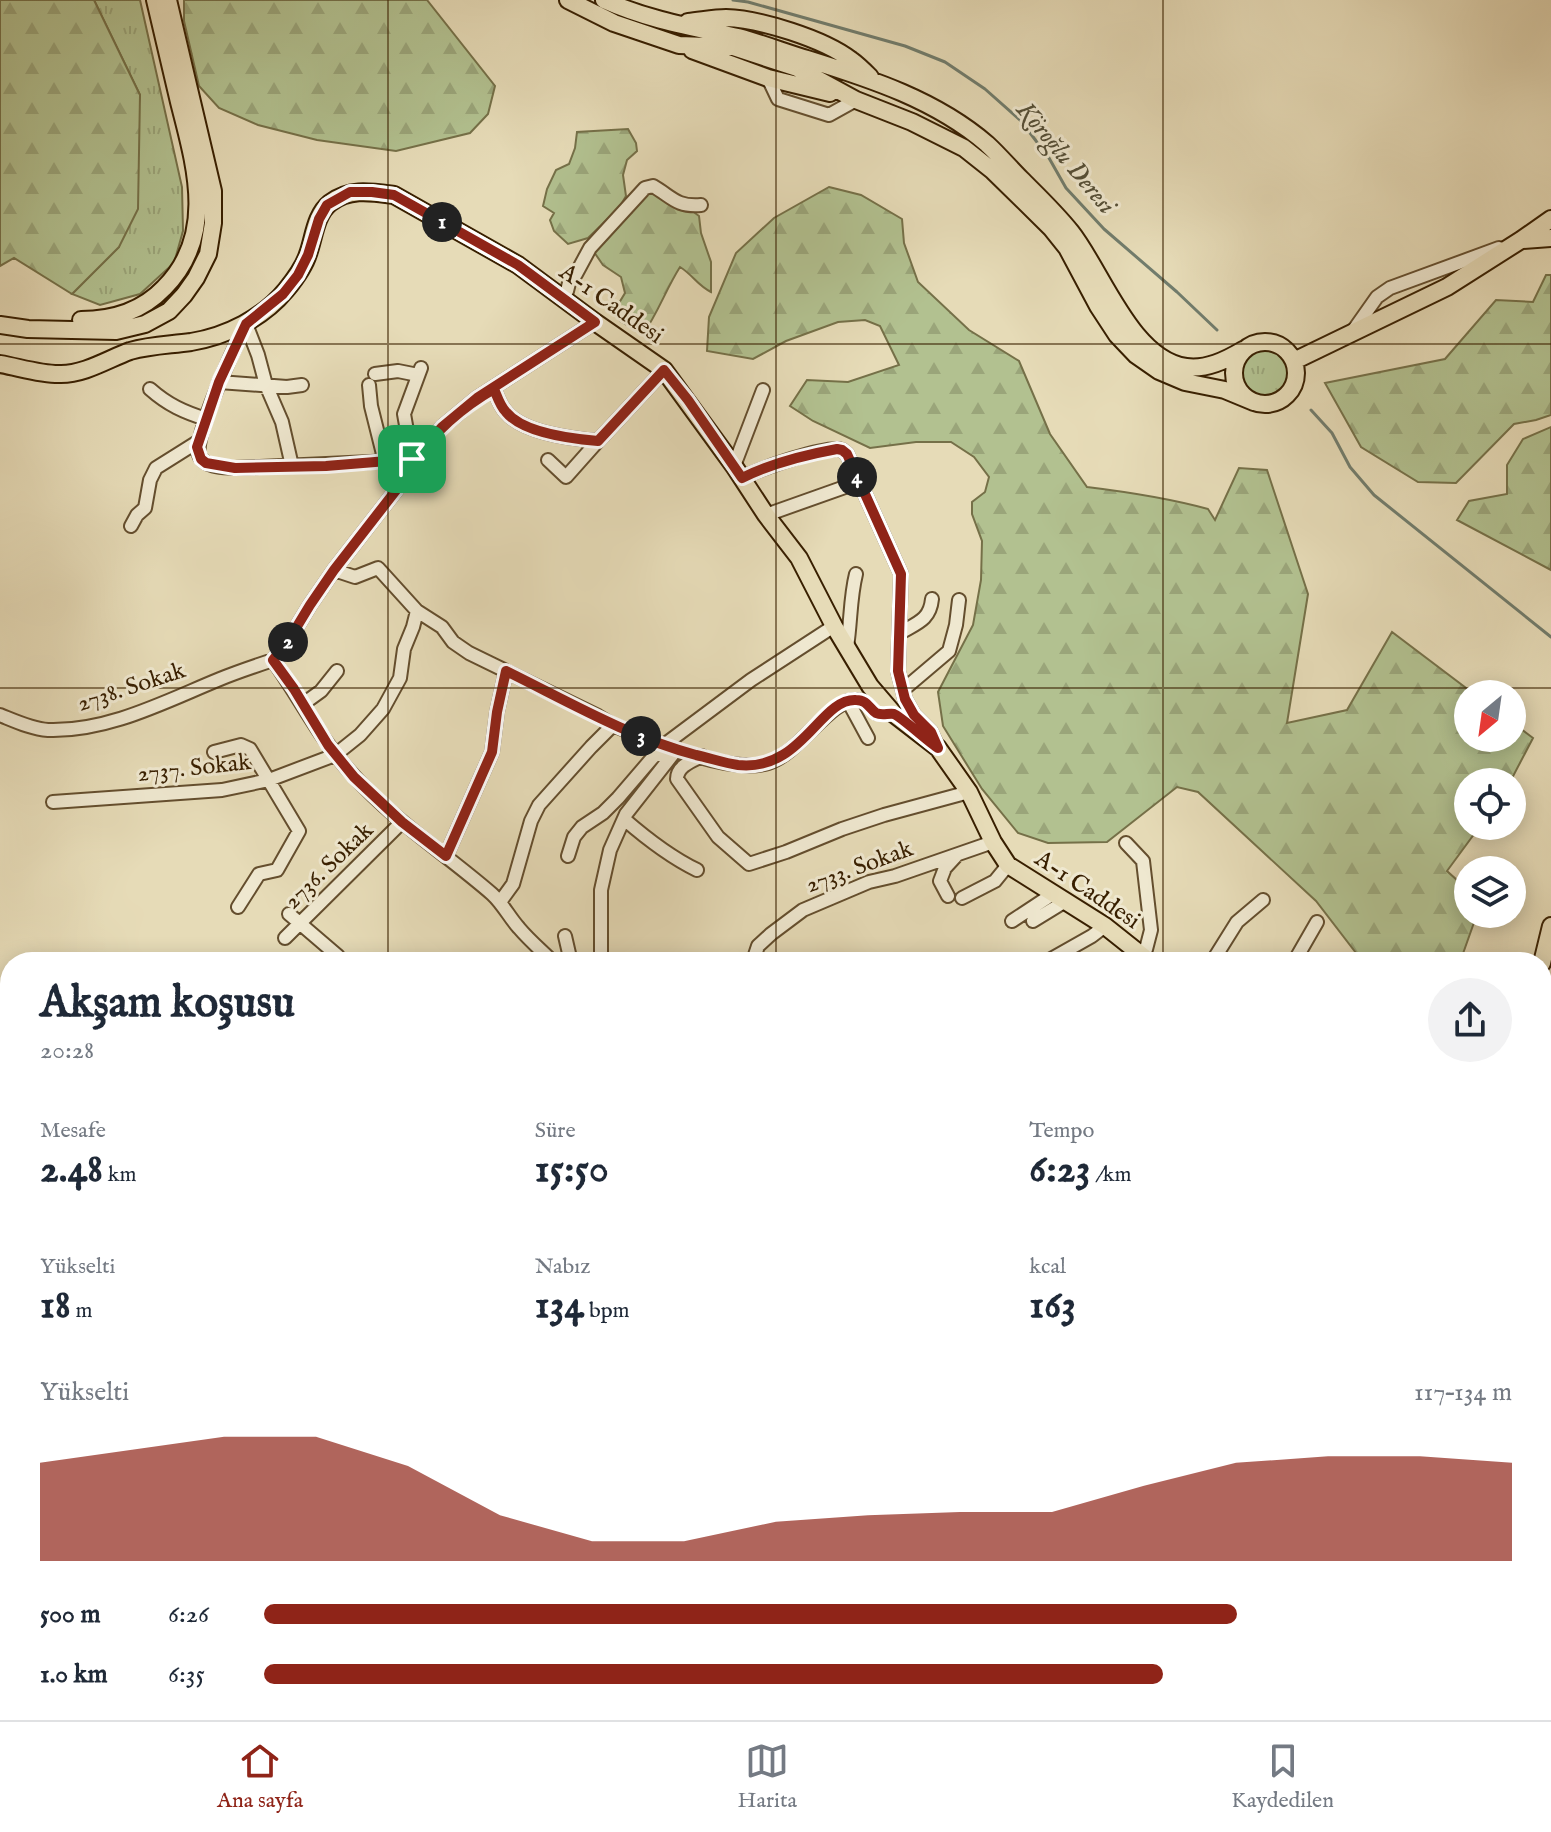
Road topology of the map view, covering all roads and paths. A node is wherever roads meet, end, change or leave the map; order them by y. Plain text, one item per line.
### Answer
1 (155, 0) edge
2 (168, 0) edge
3 (568, 0) edge
4 (604, 0) edge
5 (679, 45) junction
6 (856, 100) junction
7 (701, 205) dead end
8 (1551, 219) edge
9 (1551, 238) edge
10 (1521, 240) junction
11 (562, 298) junction
12 (0, 316) edge
13 (595, 322) junction
14 (246, 324) junction
15 (0, 325) edge
16 (1350, 334) junction
17 (1243, 350) junction
18 (1294, 361) junction
19 (0, 364) edge
20 (664, 370) junction
21 (219, 382) junction
22 (266, 385) junction
23 (302, 385) dead end
24 (150, 389) dead end
25 (494, 389) junction
26 (763, 390) dead end
27 (1254, 402) junction
28 (206, 419) junction
29 (199, 441) junction
30 (598, 441) junction
31 (414, 460) junction
32 (548, 460) dead end
33 (385, 462) junction
34 (292, 466) junction
35 (738, 472) junction
36 (859, 482) junction
37 (766, 515) junction
38 (131, 526) dead end
39 (334, 570) junction
40 (856, 574) dead end
41 (932, 599) dead end
42 (959, 600) dead end
43 (417, 611) junction
44 (834, 626) junction
45 (900, 633) junction
46 (847, 647) junction
47 (273, 660) junction
48 (337, 671) dead end
49 (506, 671) junction
50 (903, 690) junction
51 (848, 701) junction
52 (303, 704) junction
53 (894, 714) junction
54 (0, 715) edge
55 (613, 725) junction
56 (868, 738) dead end
57 (670, 747) junction
58 (938, 748) junction
59 (214, 752) dead end
60 (335, 755) junction
61 (702, 756) junction
62 (269, 780) junction
63 (969, 792) junction
64 (53, 802) dead end
65 (624, 819) junction
66 (402, 822) junction
67 (993, 842) junction
68 (1126, 843) dead end
69 (960, 853) junction
70 (446, 856) junction
71 (568, 856) dead end
72 (1008, 865) junction
73 (697, 870) dead end
74 (948, 896) dead end
75 (962, 898) dead end
76 (1058, 898) junction
77 (1263, 900) dead end
78 (500, 902) junction
79 (238, 907) dead end
80 (289, 914) dead end
81 (1012, 921) dead end
82 (1033, 921) dead end
83 (1317, 922) dead end
84 (299, 924) junction
85 (1105, 926) junction
86 (1551, 926) edge
87 (565, 936) dead end
88 (285, 938) dead end
89 (333, 952) edge
90 (543, 952) edge
91 (569, 952) edge
92 (601, 952) edge
93 (759, 952) edge
94 (1064, 952) edge
95 (1137, 952) edge
96 (1147, 952) edge
97 (1218, 952) edge
98 (1300, 952) edge
99 (1545, 952) edge

1 - 12 main road
2 - 15 main road
3 - 5 main road
4 - 17 main road
5 - 6 main road
5 - 6 main road
6 - 27 main road
7 - 11 street
8 - 10 main road
9 - 10 main road
10 - 16 main road
10 - 16 street
11 - 13 main road, A-1 Caddesi
11 - 14 main road, A-1 Caddesi
13 - 20 main road, A-1 Caddesi
13 - 25 street
14 - 19 main road, A-1 Caddesi
14 - 21 street
14 - 22 street
16 - 18 main road
17 - 18 main road
17 - 27 main road
18 - 27 main road
20 - 30 street
20 - 35 main road, A-1 Caddesi
21 - 22 street
21 - 28 street
22 - 23 street
22 - 34 street
24 - 28 street
25 - 30 street
25 - 31 street
26 - 35 street
28 - 29 street
29 - 34 street
29 - 38 street
30 - 32 street
31 - 33 street
31 - 33 street
31 - 39 street
33 - 34 street
35 - 36 street
35 - 37 main road, A-1 Caddesi
36 - 37 street
36 - 45 street
37 - 44 main road, A-1 Caddesi
39 - 43 street
39 - 47 street
40 - 46 street
41 - 45 street
42 - 50 street
43 - 49 street
43 - 60 street, 2737. Sokak
44 - 46 main road, A-1 Caddesi
44 - 57 street
45 - 50 street
46 - 53 main road, A-1 Caddesi
47 - 52 street
47 - 54 street, 2738. Sokak
48 - 52 street
49 - 55 street
49 - 70 street
50 - 58 street
51 - 53 street
51 - 56 street
51 - 61 street
52 - 60 street
53 - 58 main road, A-1 Caddesi
55 - 57 street
55 - 78 street
57 - 61 street
57 - 65 street
57 - 71 street
58 - 63 main road, A-1 Caddesi
59 - 62 street
60 - 62 street, 2737. Sokak
60 - 66 street
61 - 63 street
62 - 64 street, 2737. Sokak
62 - 79 street
63 - 67 main road, A-1 Caddesi
65 - 73 street
65 - 92 street
66 - 70 street
66 - 84 street, 2736. Sokak
67 - 69 street, 2733. Sokak
67 - 72 main road, A-1 Caddesi
68 - 96 street
69 - 74 street
69 - 93 street, 2733. Sokak
70 - 78 street
72 - 75 street
72 - 76 main road, A-1 Caddesi
76 - 81 street
76 - 82 street
76 - 85 main road, A-1 Caddesi
77 - 97 street
78 - 90 street
80 - 84 street
83 - 98 street
84 - 88 street, 2736. Sokak
84 - 89 street
85 - 94 street
85 - 95 main road, A-1 Caddesi
86 - 99 main road
87 - 91 street

